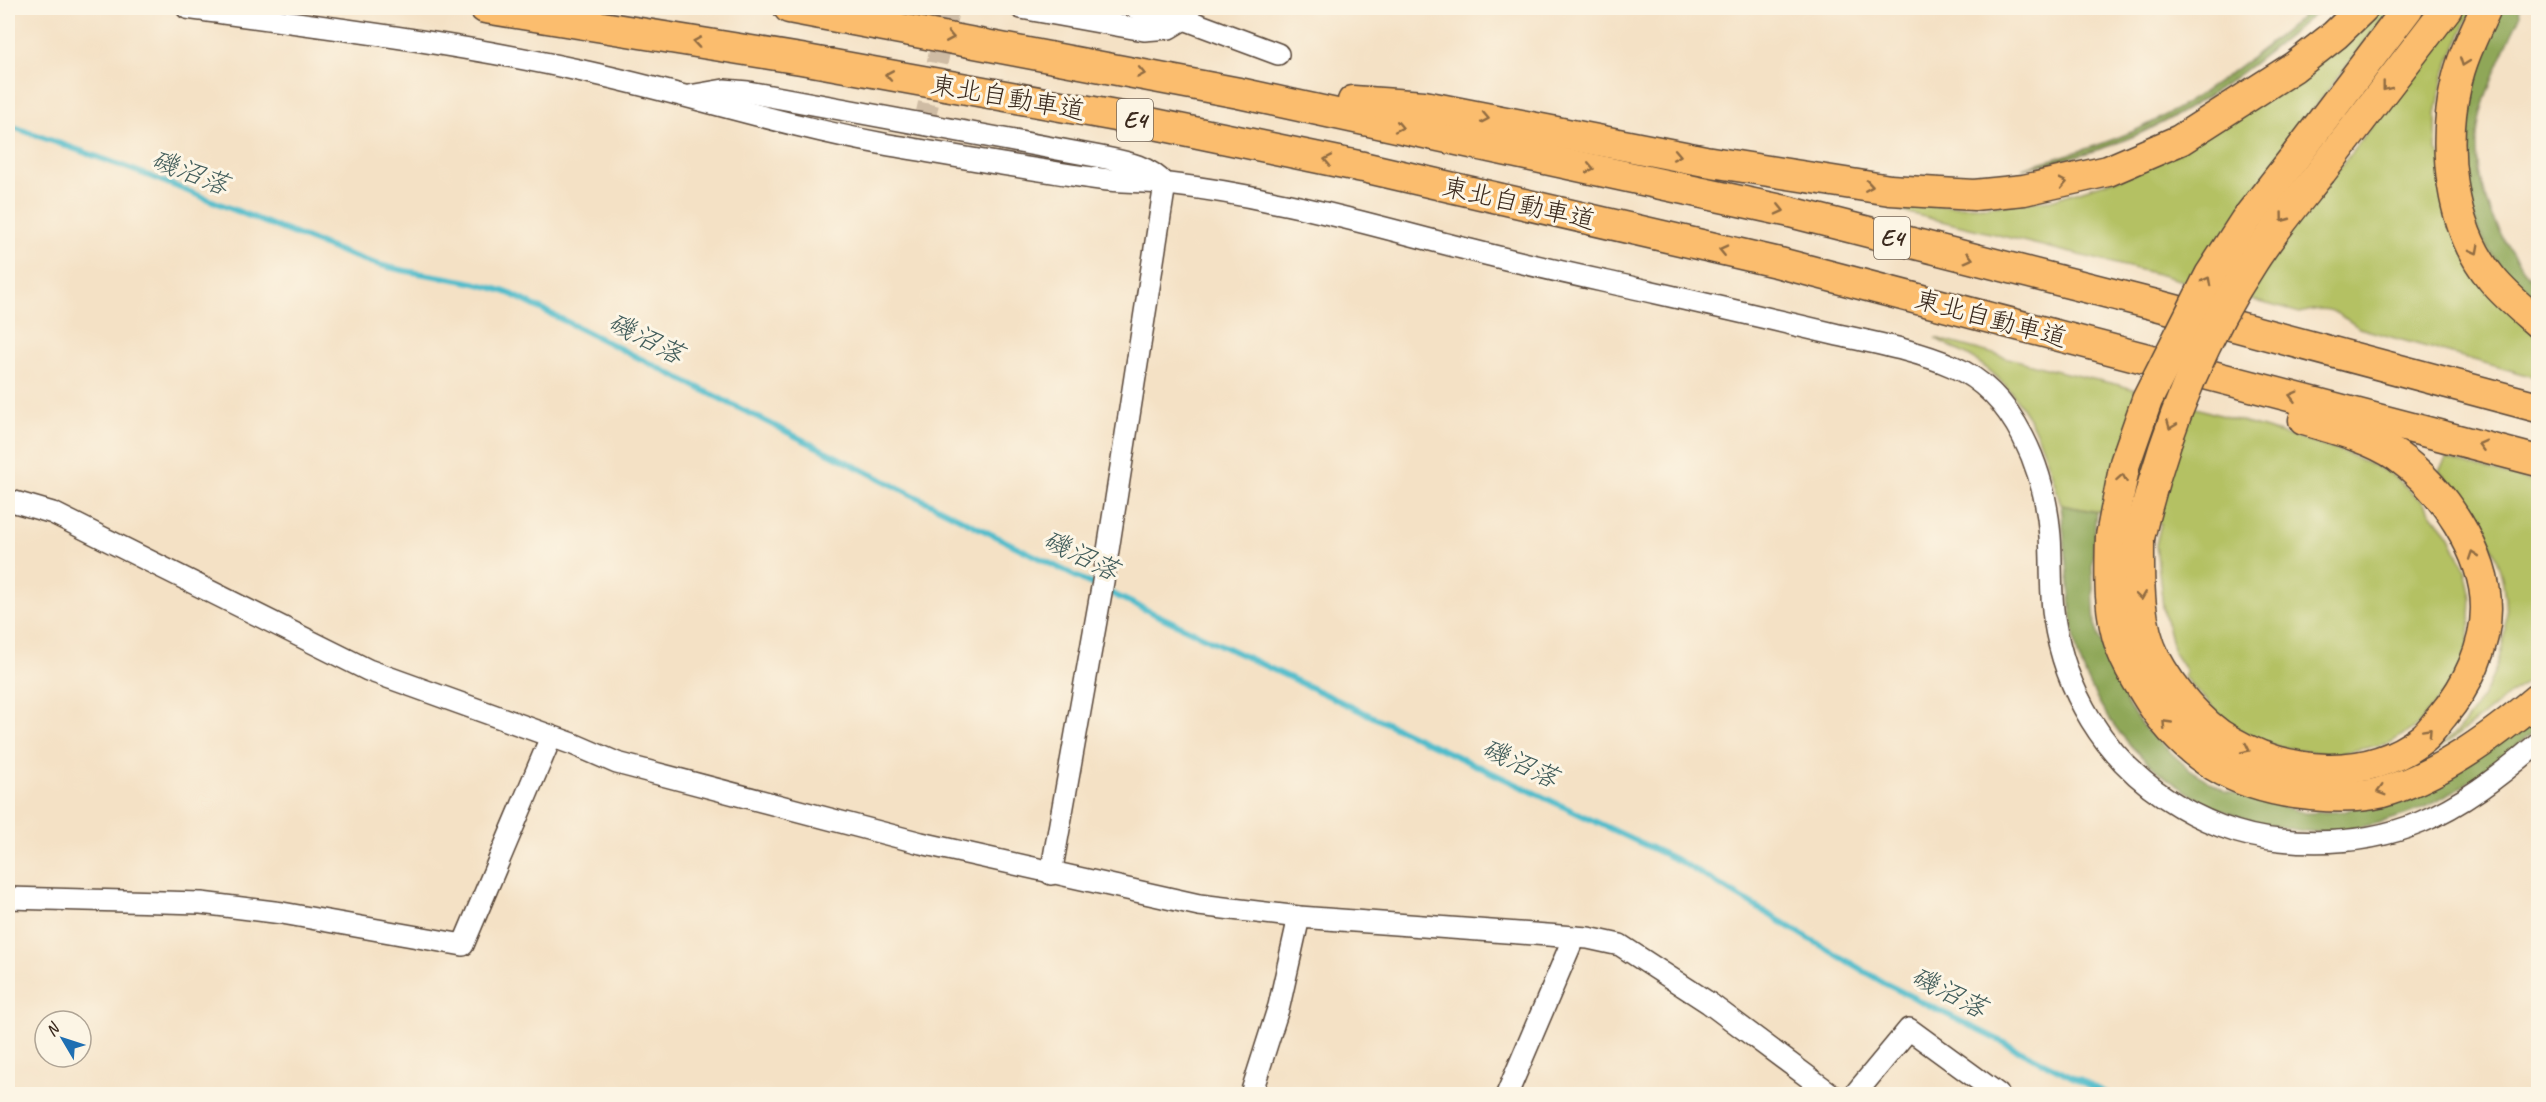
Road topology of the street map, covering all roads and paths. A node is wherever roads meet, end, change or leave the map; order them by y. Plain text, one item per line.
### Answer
1 (187, 8) edge
2 (485, 8) edge
3 (789, 8) edge
4 (1021, 8) edge
5 (1136, 8) edge
6 (2363, 8) edge
7 (2408, 8) edge
8 (2447, 8) edge
9 (2486, 8) edge
10 (1185, 13) edge
11 (1278, 54) dead end
12 (1239, 93) junction
13 (1165, 184) junction
14 (1779, 263) junction
15 (2538, 323) edge
16 (2538, 407) edge
17 (2538, 461) edge
18 (8, 500) edge
19 (2125, 537) junction
20 (2538, 698) edge
21 (551, 737) junction
22 (2538, 743) edge
23 (1051, 874) junction
24 (8, 898) edge
25 (1299, 917) junction
26 (1574, 937) junction
27 (1251, 1095) edge
28 (1506, 1095) edge
29 (1831, 1095) edge
30 (1855, 1095) edge
31 (1998, 1095) edge

1 - 13 street
14 -> 2 highway, 東北自動車道 / E4
3 -> 12 highway, 東北自動車道 / E4
4 - 10 street
5 - 10 street
12 -> 6 highway
19 -> 7 highway, bridge
8 -> 19 highway, bridge
9 -> 15 highway
10 - 11 street
12 -> 16 highway, 東北自動車道 / E4
13 - 22 street
13 - 23 street
17 -> 14 highway, 東北自動車道 / E4
19 -> 14 highway
18 - 21 street
20 -> 19 highway
21 - 23 street
21 - 24 street
23 - 25 street
25 - 26 street
25 - 27 street
26 - 28 street
26 - 29 street
30 - 31 street

